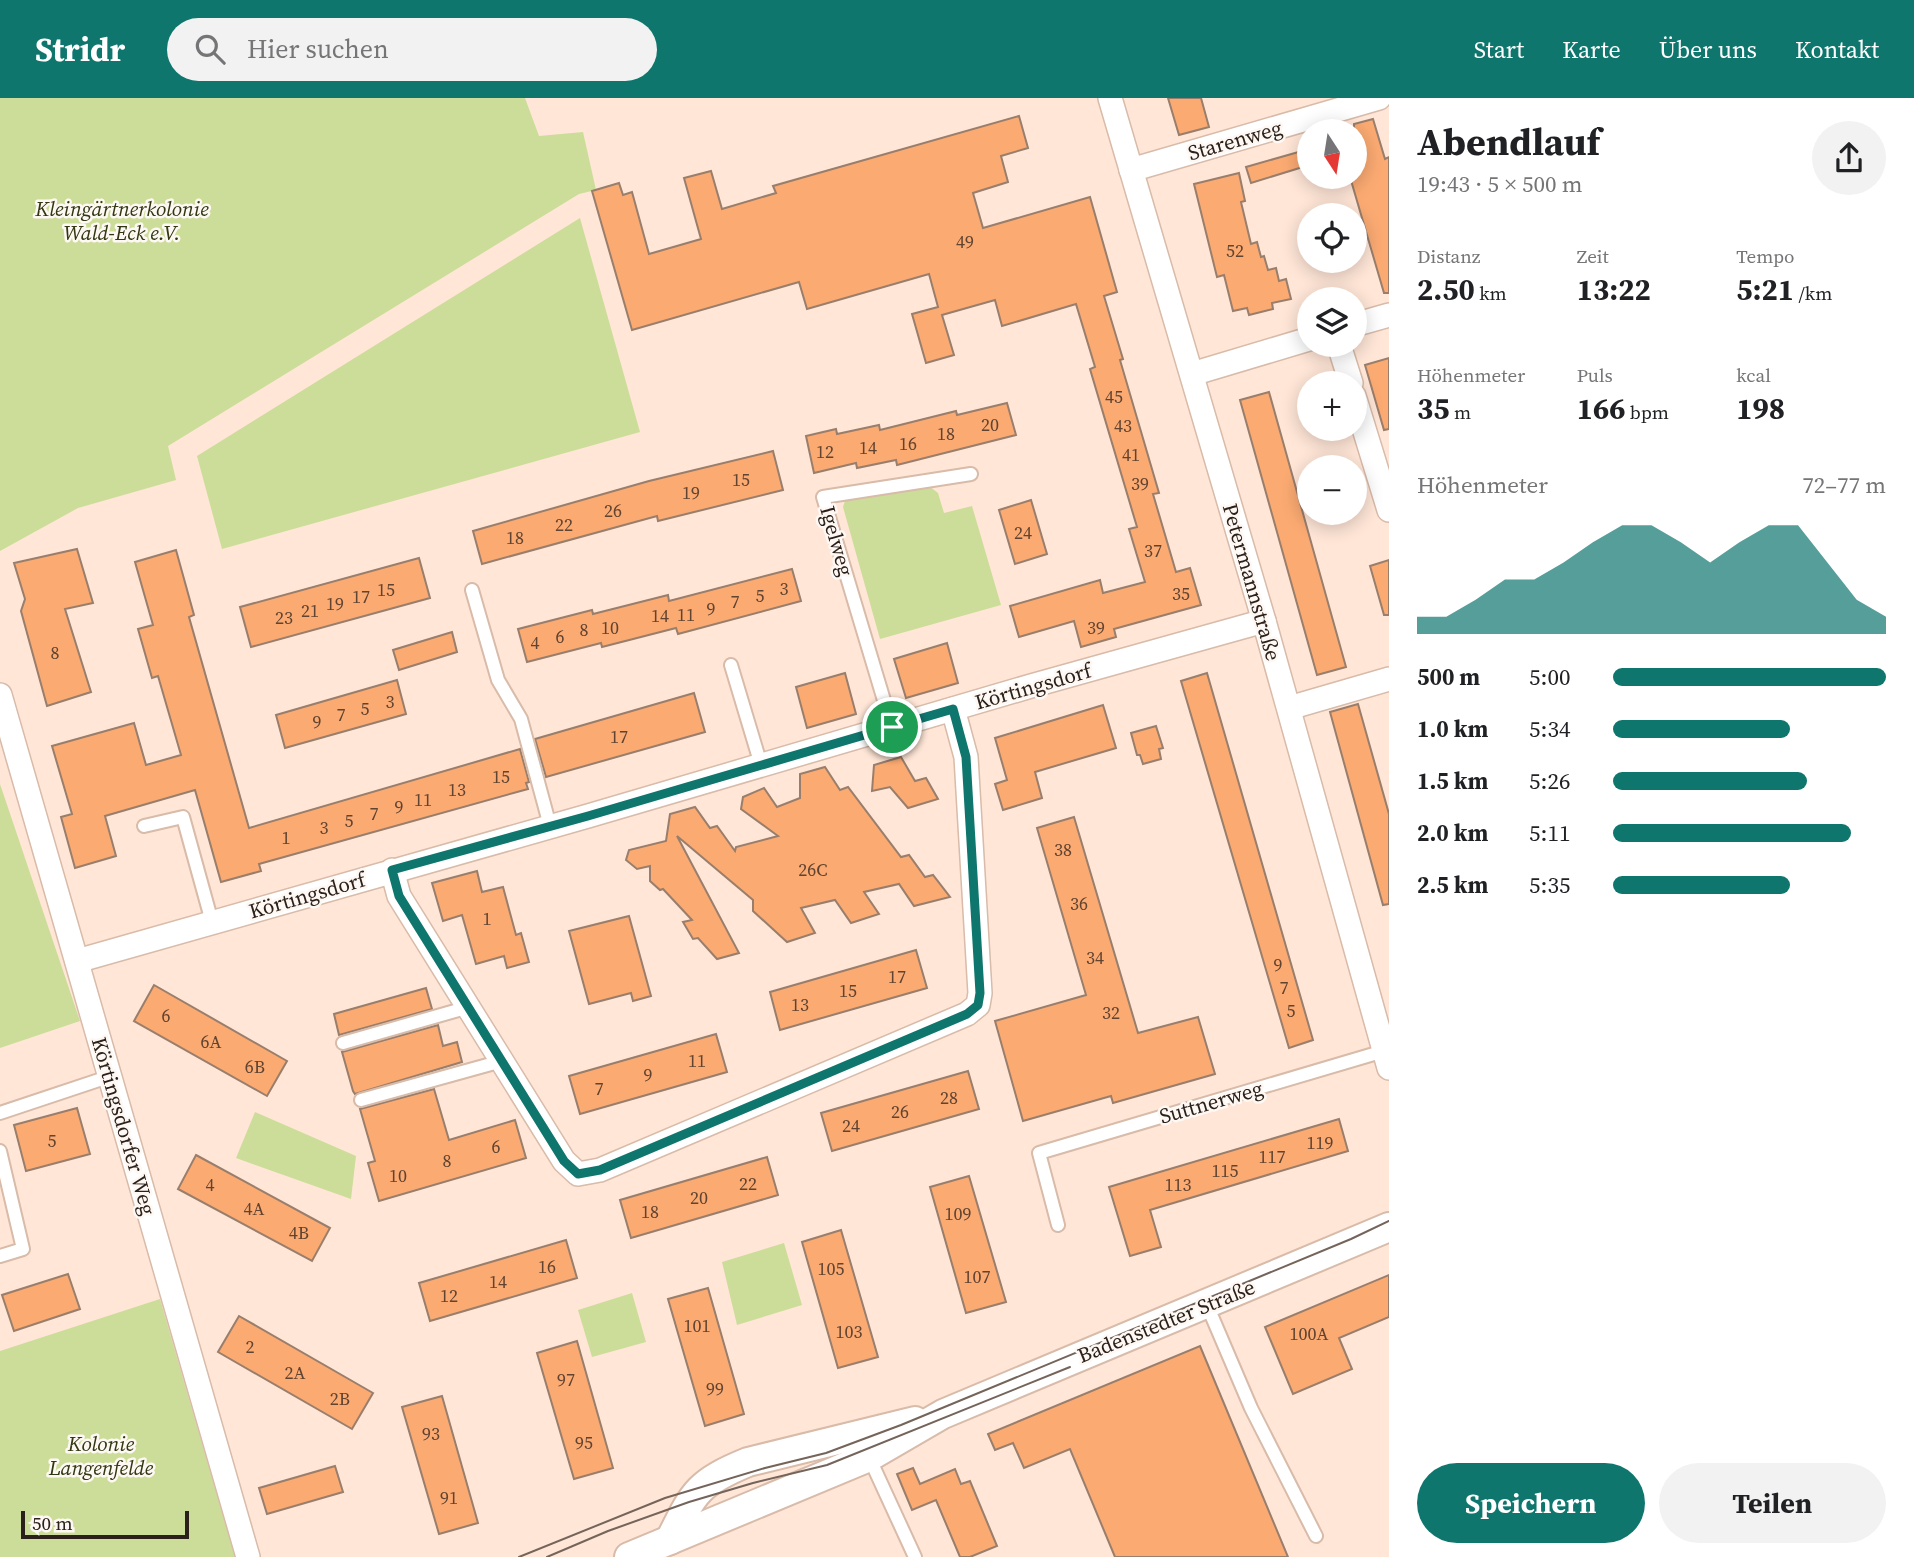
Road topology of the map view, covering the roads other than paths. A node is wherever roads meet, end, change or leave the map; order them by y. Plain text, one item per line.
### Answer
1 (1110, 98) edge
2 (1379, 98) edge
3 (1131, 170) junction
4 (1389, 315) edge
5 (1367, 321) edge
6 (1297, 342) edge
7 (1192, 374) junction
8 (1367, 438) edge
9 (971, 474) dead end
10 (1389, 510) edge
11 (472, 590) dead end
12 (1264, 621) junction
13 (731, 665) dead end
14 (1389, 679) edge
15 (0, 695) edge
16 (1289, 708) junction
17 (953, 709) junction
18 (892, 727) junction
19 (761, 765) junction
20 (144, 826) dead end
21 (550, 826) junction
22 (392, 870) junction
23 (212, 922) junction
24 (77, 961) junction
25 (469, 1007) junction
26 (1383, 1022) edge
27 (343, 1043) dead end
28 (1386, 1059) edge
29 (502, 1061) junction
30 (111, 1076) junction
31 (361, 1100) dead end
32 (0, 1113) edge
33 (0, 1151) edge
34 (4, 1186) edge
35 (1058, 1224) dead end
36 (1389, 1227) edge
37 (0, 1256) edge
38 (1207, 1305) junction
39 (864, 1446) junction
40 (1316, 1536) dead end
41 (667, 1548) edge
42 (248, 1557) edge
43 (629, 1557) edge
44 (915, 1557) edge

1 - 3 street, Petermannstraße
2 - 3 street, Starenweg
3 - 7 street, Petermannstraße
4 - 5 street
6 - 7 street
7 - 12 street, Petermannstraße
8 - 10 street
9 - 18 lane, Igelweg
11 - 21 lane
12 - 16 street, Petermannstraße
12 - 17 street, Körtingsdorf
13 - 19 lane
14 - 16 street
15 - 24 street, Körtingsdorfer Weg
16 - 26 street, Petermannstraße
17 - 18 street, Körtingsdorf
17 - 29 street
18 - 19 street, Körtingsdorf
19 - 21 street, Körtingsdorf
20 - 23 lane
21 - 22 street, Körtingsdorf
22 - 23 street, Körtingsdorf
22 - 25 street
23 - 24 street, Körtingsdorf
24 - 30 street, Körtingsdorfer Weg
25 - 27 lane
25 - 29 street
26 - 28 street, Petermannstraße
28 - 35 lane, Suttnerweg
29 - 31 lane
30 - 32 lane
30 - 42 street, Körtingsdorfer Weg
33 - 34 lane
34 - 37 lane
36 - 38 street, Badenstedter Straße
38 - 39 street, Badenstedter Straße
38 - 40 lane
39 - 41 street, Badenstedter Straße
39 - 41 street, Badenstedter Straße
39 - 44 lane
41 - 43 street, Badenstedter Straße

